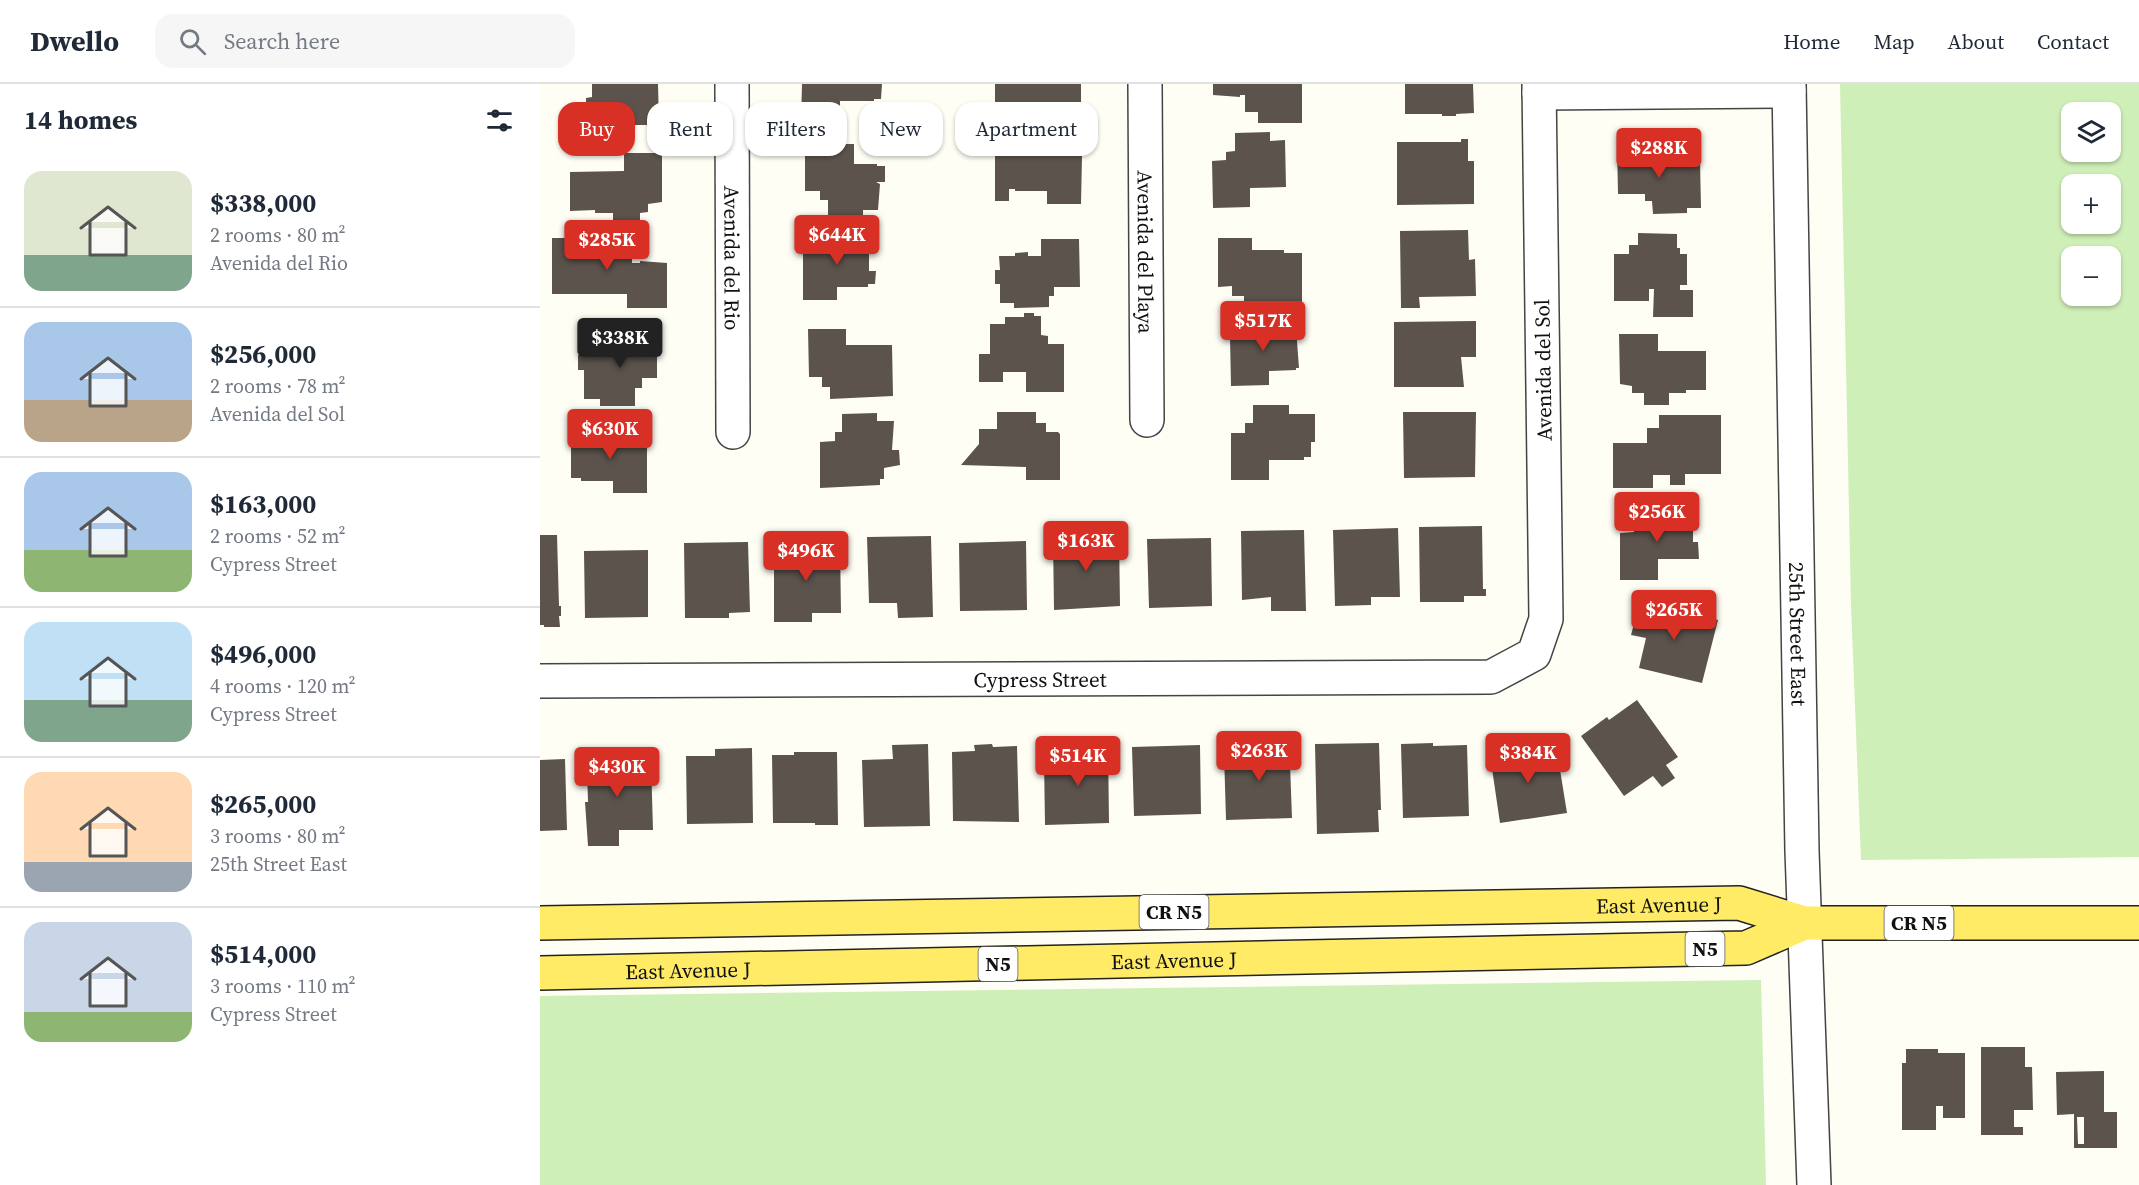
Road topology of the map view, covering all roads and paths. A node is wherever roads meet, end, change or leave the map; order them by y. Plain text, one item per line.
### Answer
1 (732, 84) edge
2 (1145, 84) edge
3 (1789, 87) edge
4 (1539, 89) edge
5 (1148, 420) dead end
6 (732, 432) dead end
7 (1534, 654) joint
8 (540, 681) edge
9 (540, 922) edge
10 (1804, 923) junction
11 (2139, 923) edge
12 (540, 974) edge
13 (1815, 1185) edge

1 - 6 street, Avenida del Rio
2 - 5 street, Avenida del Playa
3 - 4 street
3 - 10 street, 25th Street East
4 - 7 street, Avenida del Sol
7 - 8 street, Cypress Street
9 - 10 main road, East Avenue J / CR N5
10 - 11 main road, East Avenue J / CR N5
10 - 12 main road, East Avenue J / N5
10 - 13 street, 25th Street East

